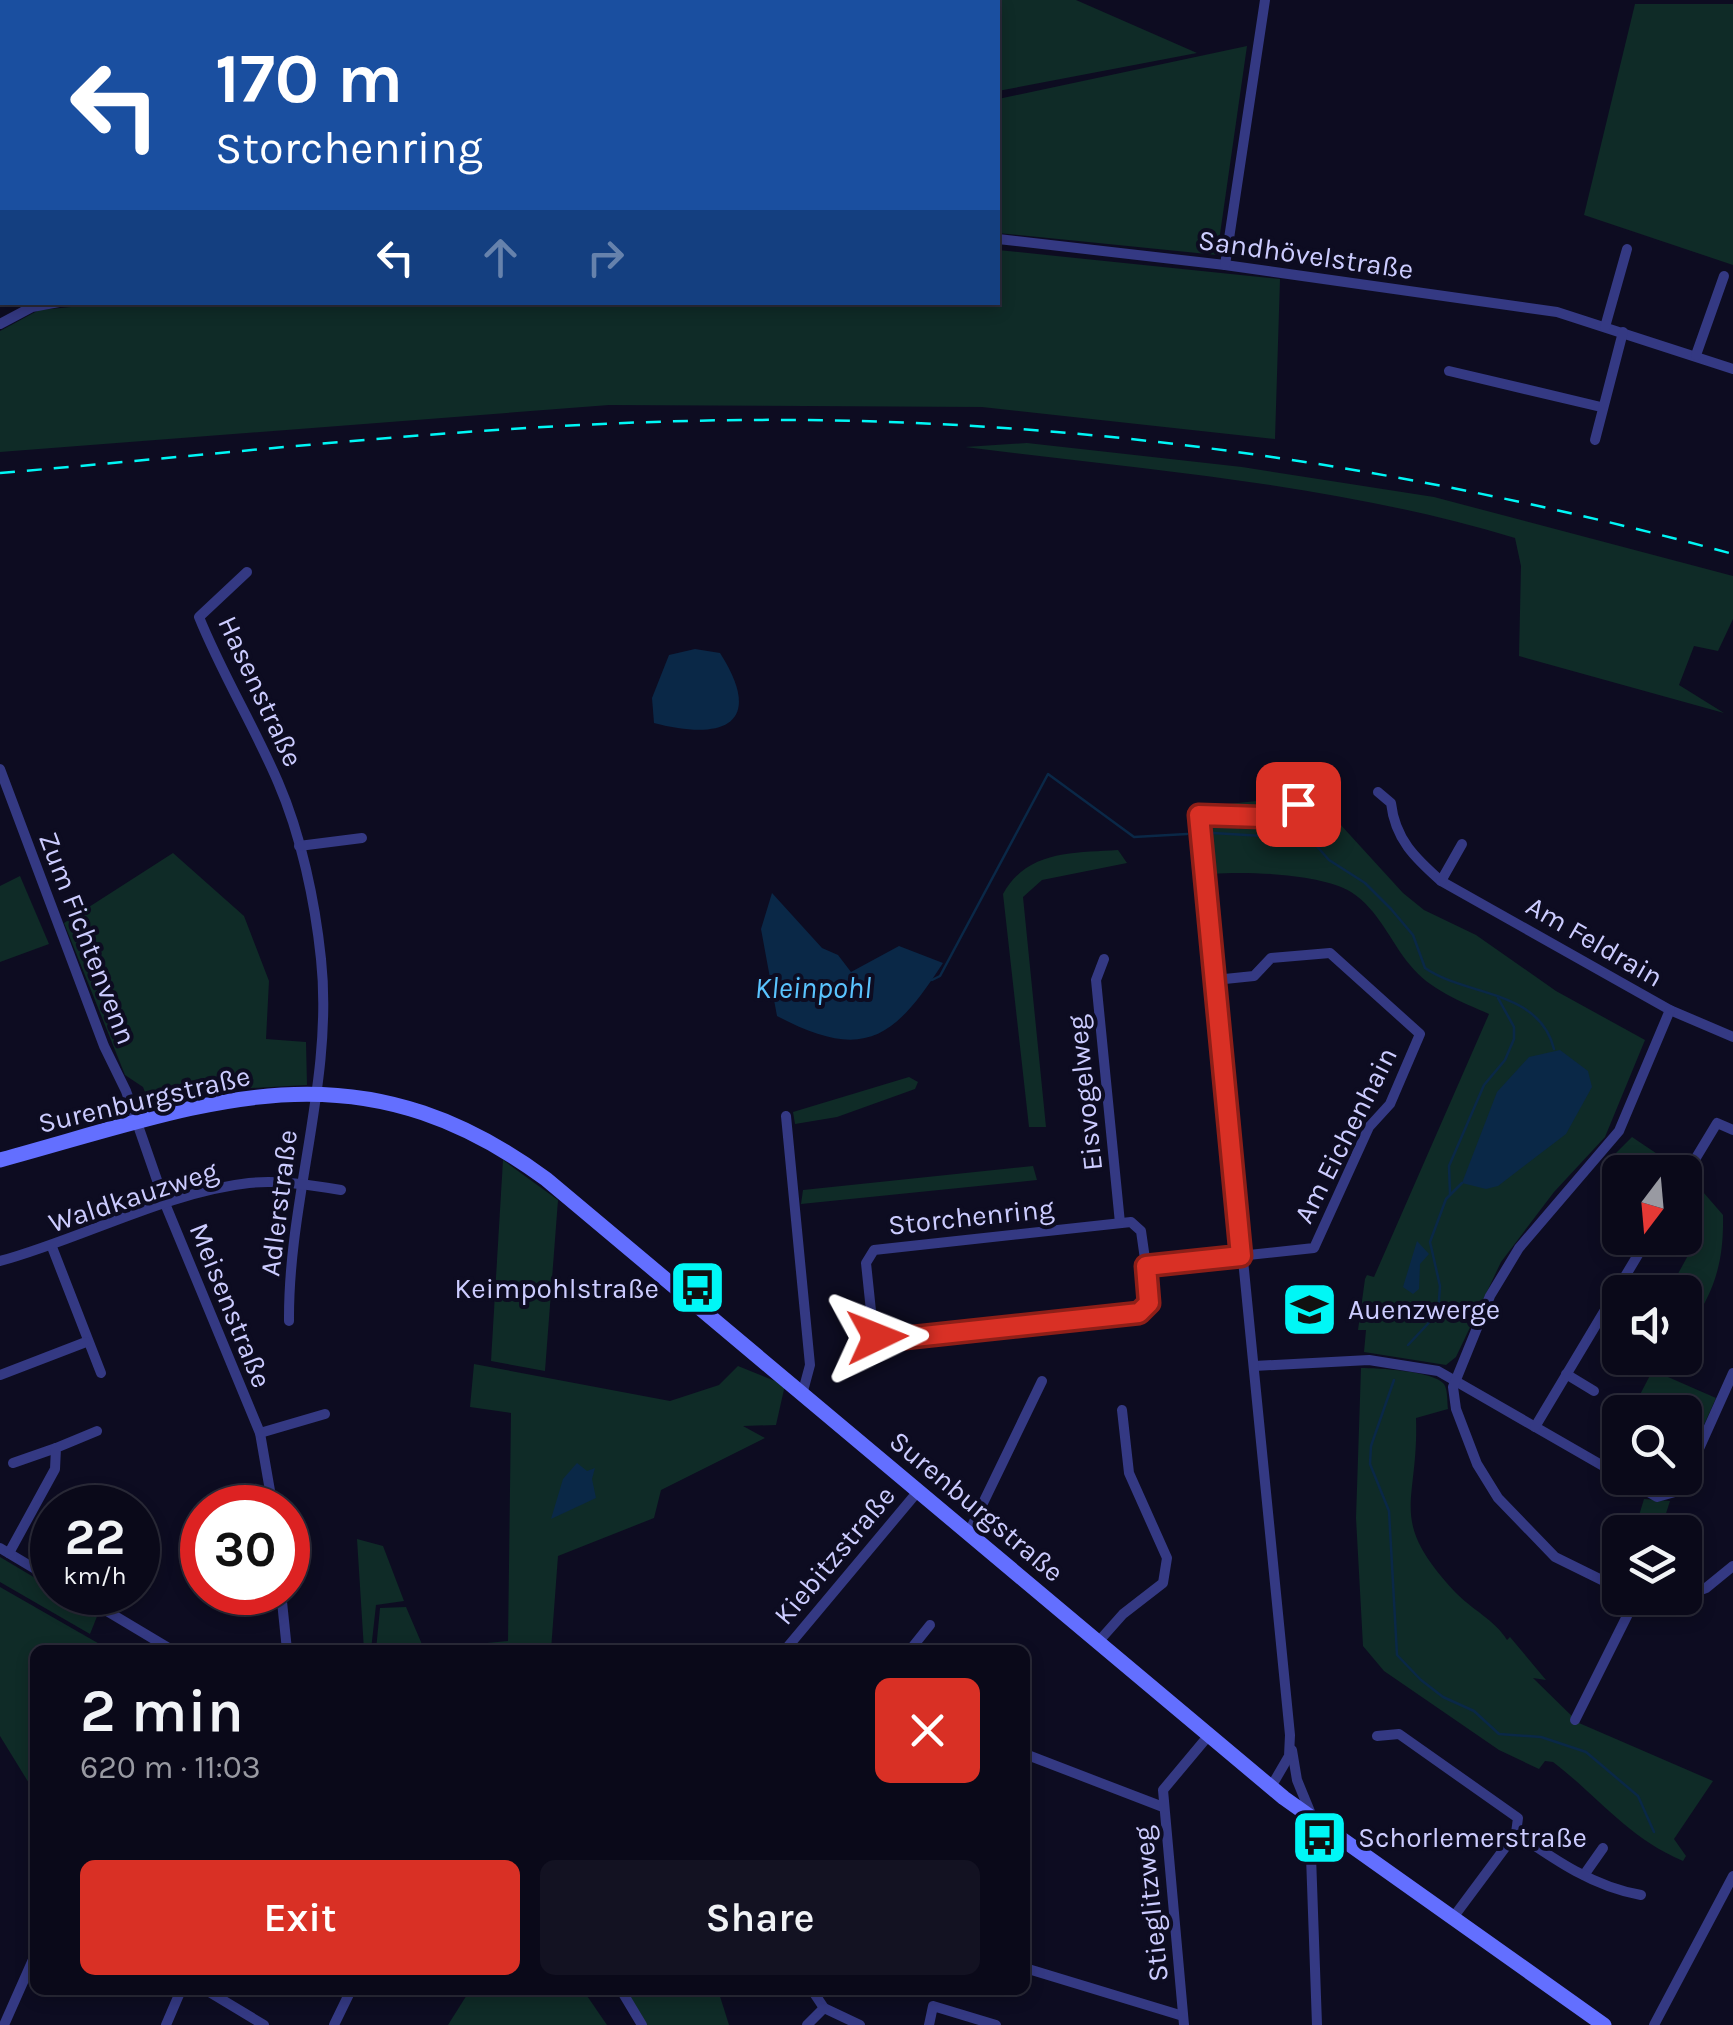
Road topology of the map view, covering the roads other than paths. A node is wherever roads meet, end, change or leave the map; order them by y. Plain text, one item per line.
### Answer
1 (1265, 0) edge
2 (1000, 239) edge
3 (1627, 249) dead end
4 (1226, 265) junction
5 (1724, 276) dead end
6 (46, 305) edge
7 (0, 324) edge
8 (1605, 327) junction
9 (1623, 332) junction
10 (1696, 355) junction
11 (1733, 369) edge
12 (1449, 371) dead end
13 (1601, 407) junction
14 (1595, 440) dead end
15 (247, 572) dead end
16 (0, 770) edge
17 (1378, 792) dead end
18 (1298, 804) dead end
19 (362, 838) dead end
20 (1462, 844) dead end
21 (299, 846) junction
22 (1441, 881) junction
23 (1104, 959) dead end
24 (1215, 980) junction
25 (1670, 1010) junction
26 (1732, 1034) edge
27 (314, 1091) junction
28 (786, 1116) dead end
29 (135, 1122) junction
30 (1733, 1130) edge
31 (1698, 1155) edge
32 (0, 1160) edge
33 (302, 1184) junction
34 (341, 1190) dead end
35 (166, 1206) junction
36 (1120, 1223) junction
37 (52, 1248) junction
38 (1638, 1255) edge
39 (1241, 1256) junction
40 (0, 1261) edge
41 (1146, 1266) junction
42 (289, 1321) dead end
43 (86, 1342) junction
44 (1254, 1366) junction
45 (101, 1372) dead end
46 (1733, 1372) edge
47 (1566, 1374) junction
48 (0, 1375) edge
49 (1454, 1379) junction
50 (1042, 1381) dead end
51 (802, 1391) junction
52 (1594, 1391) dead end
53 (1122, 1410) dead end
54 (325, 1414) dead end
55 (1536, 1427) junction
56 (97, 1431) dead end
57 (260, 1433) junction
58 (56, 1448) junction
59 (13, 1464) dead end
60 (269, 1485) edge
61 (918, 1490) junction
62 (968, 1532) junction
63 (5, 1551) edge
64 (30, 1566) edge
65 (1733, 1566) edge
66 (1602, 1580) edge
67 (1702, 1589) edge
68 (113, 1615) edge
69 (284, 1615) edge
70 (1628, 1615) edge
71 (930, 1625) dead end
72 (1099, 1642) junction
73 (163, 1645) edge
74 (287, 1645) edge
75 (789, 1645) edge
76 (914, 1645) edge
77 (1575, 1720) dead end
78 (1209, 1735) junction
79 (1290, 1735) junction
80 (1377, 1736) dead end
81 (1030, 1756) edge
82 (1271, 1787) junction
83 (1163, 1807) junction
84 (1314, 1820) junction
85 (1516, 1833) junction
86 (1603, 1848) dead end
87 (1311, 1856) dead end
88 (1584, 1875) junction
89 (1733, 1876) edge
90 (1641, 1895) dead end
91 (1452, 1919) junction
92 (30, 1966) edge
93 (1030, 1970) edge
94 (179, 1995) edge
95 (214, 1995) edge
96 (348, 1995) edge
97 (624, 1995) edge
98 (815, 1995) edge
99 (824, 2008) junction
100 (1184, 2020) edge
101 (4, 2025) edge
102 (166, 2025) edge
103 (264, 2025) edge
104 (334, 2025) edge
105 (642, 2025) edge
106 (807, 2025) edge
107 (860, 2025) edge
108 (928, 2025) edge
109 (996, 2025) edge
110 (1317, 2025) edge
111 (1604, 2025) edge
112 (1654, 2025) edge

1 - 4 street
2 - 4 street, Sandhövelstraße
3 - 8 street
4 - 8 street, Sandhövelstraße
5 - 10 street
6 - 7 street
8 - 9 street, Sandhövelstraße
9 - 10 street, Sandhövelstraße
9 - 13 street
10 - 11 street, Sandhövelstraße
12 - 13 street
13 - 14 street
15 - 21 street, Hasenstraße
16 - 29 street, Zum Fichtenvenn
17 - 22 street, Am Feldrain
18 - 24 street
19 - 21 street
20 - 22 street
21 - 27 street, Hasenstraße
22 - 25 street, Am Feldrain
23 - 36 street, Eisvogelweg
24 - 39 street
24 - 39 street, Am Eichenhain
25 - 26 street, Am Feldrain
25 - 49 street
27 - 29 street, Surenburgstraße
27 - 33 street, Adlerstraße
27 - 51 street, Surenburgstraße
28 - 51 street
29 - 32 street, Surenburgstraße
29 - 35 street, Meisenstraße
30 - 31 street
33 - 34 street, Waldkauzweg
33 - 35 street, Waldkauzweg
33 - 42 street, Adlerstraße
35 - 37 street, Waldkauzweg
35 - 57 street, Meisenstraße
36 - 41 street, Storchenring
36 - 41 street, Storchenring
37 - 40 street, Waldkauzweg
37 - 43 street
38 - 47 street
39 - 41 street
39 - 44 street
43 - 45 street
43 - 48 street
44 - 49 street
44 - 79 street
46 - 55 street
47 - 52 street
47 - 55 street
49 - 55 street
49 - 66 street
50 - 62 street
51 - 61 street, Surenburgstraße
53 - 72 street
54 - 57 street
56 - 58 street
57 - 60 street, Meisenstraße
58 - 59 street
58 - 63 street
61 - 62 street, Surenburgstraße
61 - 75 street, Kiebitzstraße
62 - 72 street, Surenburgstraße
63 - 64 street
65 - 67 street
68 - 73 street
69 - 74 street
70 - 77 street
71 - 76 street
72 - 78 street, Surenburgstraße
78 - 82 street, Surenburgstraße
78 - 83 street, Stieglitzweg
79 - 82 street
79 - 84 street
80 - 85 street
81 - 83 street
82 - 84 street, Surenburgstraße
83 - 100 street, Stieglitzweg
84 - 91 street, Surenburgstraße
85 - 88 street
85 - 91 street
86 - 88 street
87 - 110 street
88 - 90 street
89 - 112 street
91 - 111 street, Surenburgstraße
92 - 101 street
93 - 100 street
94 - 102 street
95 - 103 street
96 - 104 street
97 - 105 street
98 - 99 street
99 - 106 street
99 - 107 street
108 - 109 street

